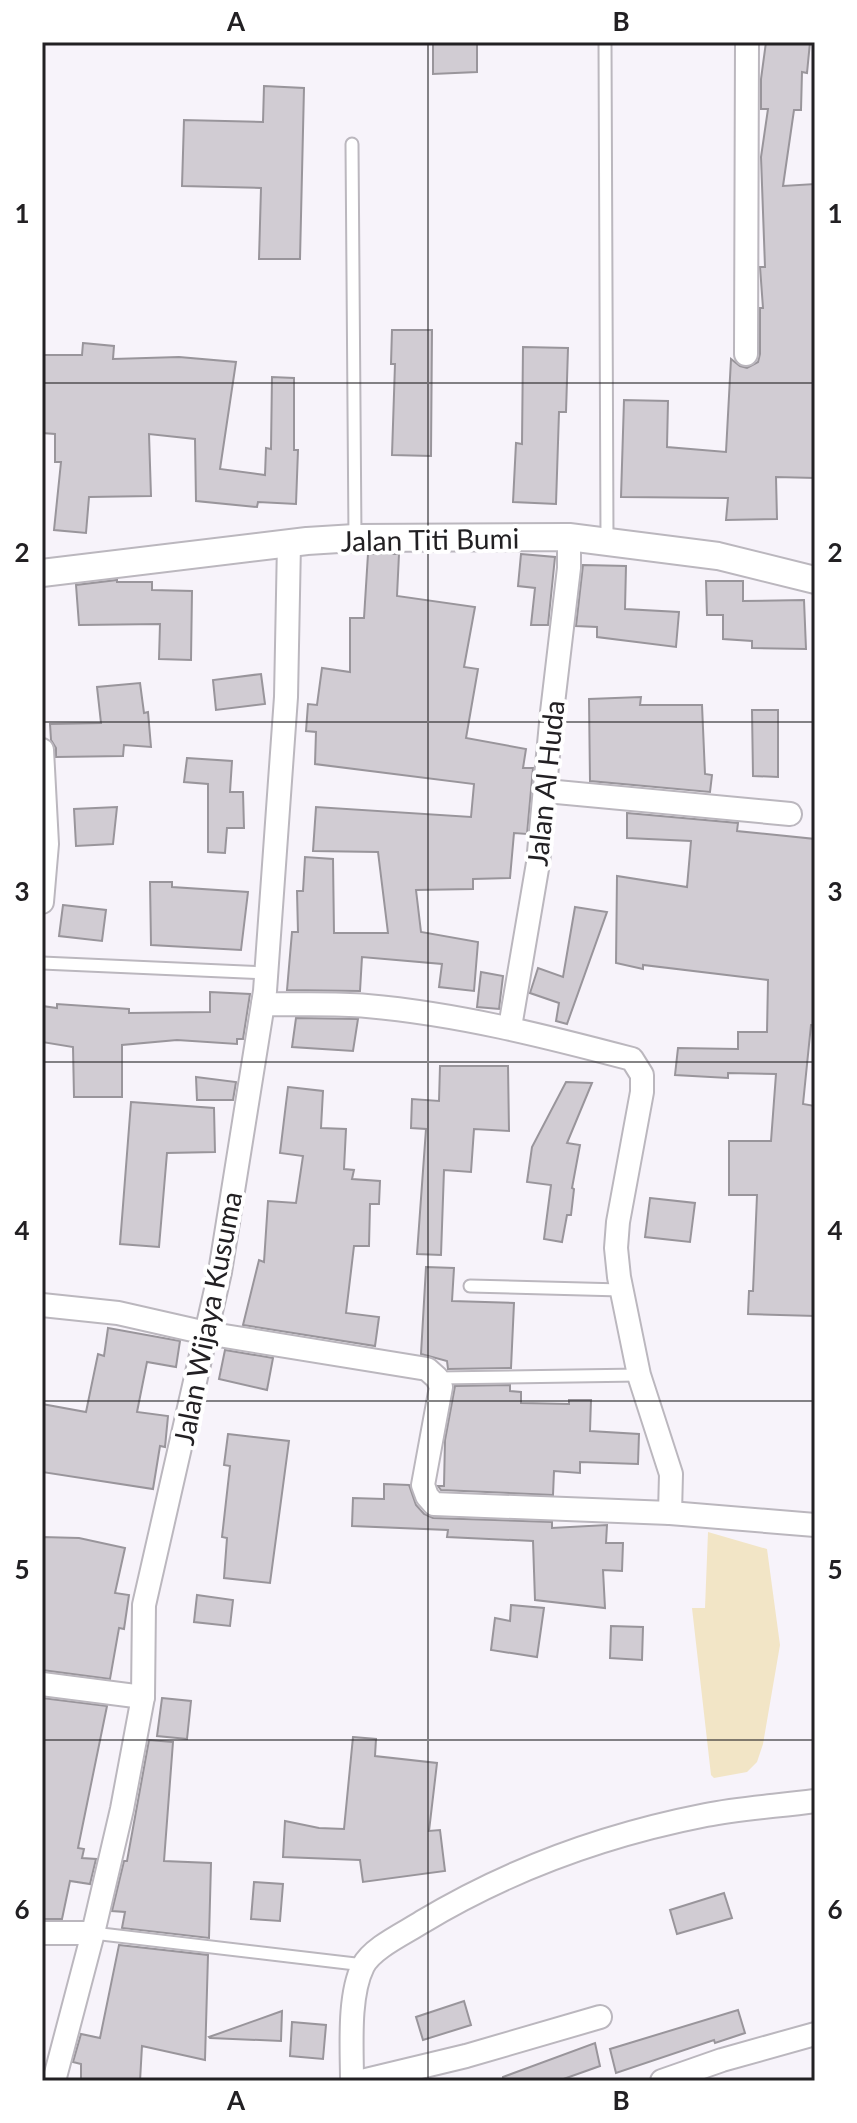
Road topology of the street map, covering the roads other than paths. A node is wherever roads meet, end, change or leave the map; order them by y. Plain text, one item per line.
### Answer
1 (605, 42) edge
2 (747, 42) edge
3 (352, 144) dead end
4 (746, 354) dead end
5 (569, 537) junction
6 (355, 538) junction
7 (607, 541) junction
8 (289, 543) junction
9 (42, 573) edge
10 (815, 580) edge
11 (42, 750) edge
12 (546, 791) junction
13 (790, 814) dead end
14 (42, 902) edge
15 (42, 963) edge
16 (266, 973) junction
17 (263, 1004) junction
18 (510, 1027) junction
19 (470, 1286) dead end
20 (621, 1290) junction
21 (42, 1305) edge
22 (206, 1333) junction
23 (639, 1375) junction
24 (437, 1378) junction
25 (670, 1513) junction
26 (815, 1525) edge
27 (42, 1684) edge
28 (143, 1697) junction
29 (815, 1801) edge
30 (42, 1933) edge
31 (93, 1933) junction
32 (364, 1965) junction
33 (600, 2017) dead end
34 (815, 2034) edge
35 (725, 2070) edge
36 (54, 2081) edge
37 (352, 2081) edge
38 (362, 2081) edge
39 (662, 2081) edge

1 - 7 lane
2 - 4 street
3 - 6 lane
5 - 6 street, Jalan Titi Bumi
5 - 7 street, Jalan Titi Bumi
5 - 12 street, Jalan Al Huda
6 - 8 street, Jalan Titi Bumi
7 - 10 street, Jalan Titi Bumi
8 - 9 street, Jalan Titi Bumi
8 - 16 street, Jalan Wijaya Kusuma
11 - 14 street
12 - 13 street
12 - 18 street, Jalan Al Huda
15 - 16 lane
16 - 17 street, Jalan Wijaya Kusuma
17 - 18 street
17 - 22 street, Jalan Wijaya Kusuma
18 - 20 street
19 - 20 lane
20 - 23 street
21 - 22 street
22 - 24 street
22 - 28 street, Jalan Wijaya Kusuma
23 - 24 lane
23 - 25 street
24 - 25 street
25 - 26 street
27 - 28 street
28 - 31 street, Jalan Wijaya Kusuma
29 - 32 street
30 - 31 street
31 - 32 lane
31 - 36 street, Jalan Wijaya Kusuma
32 - 37 street
33 - 38 street
34 - 35 street
35 - 39 street

